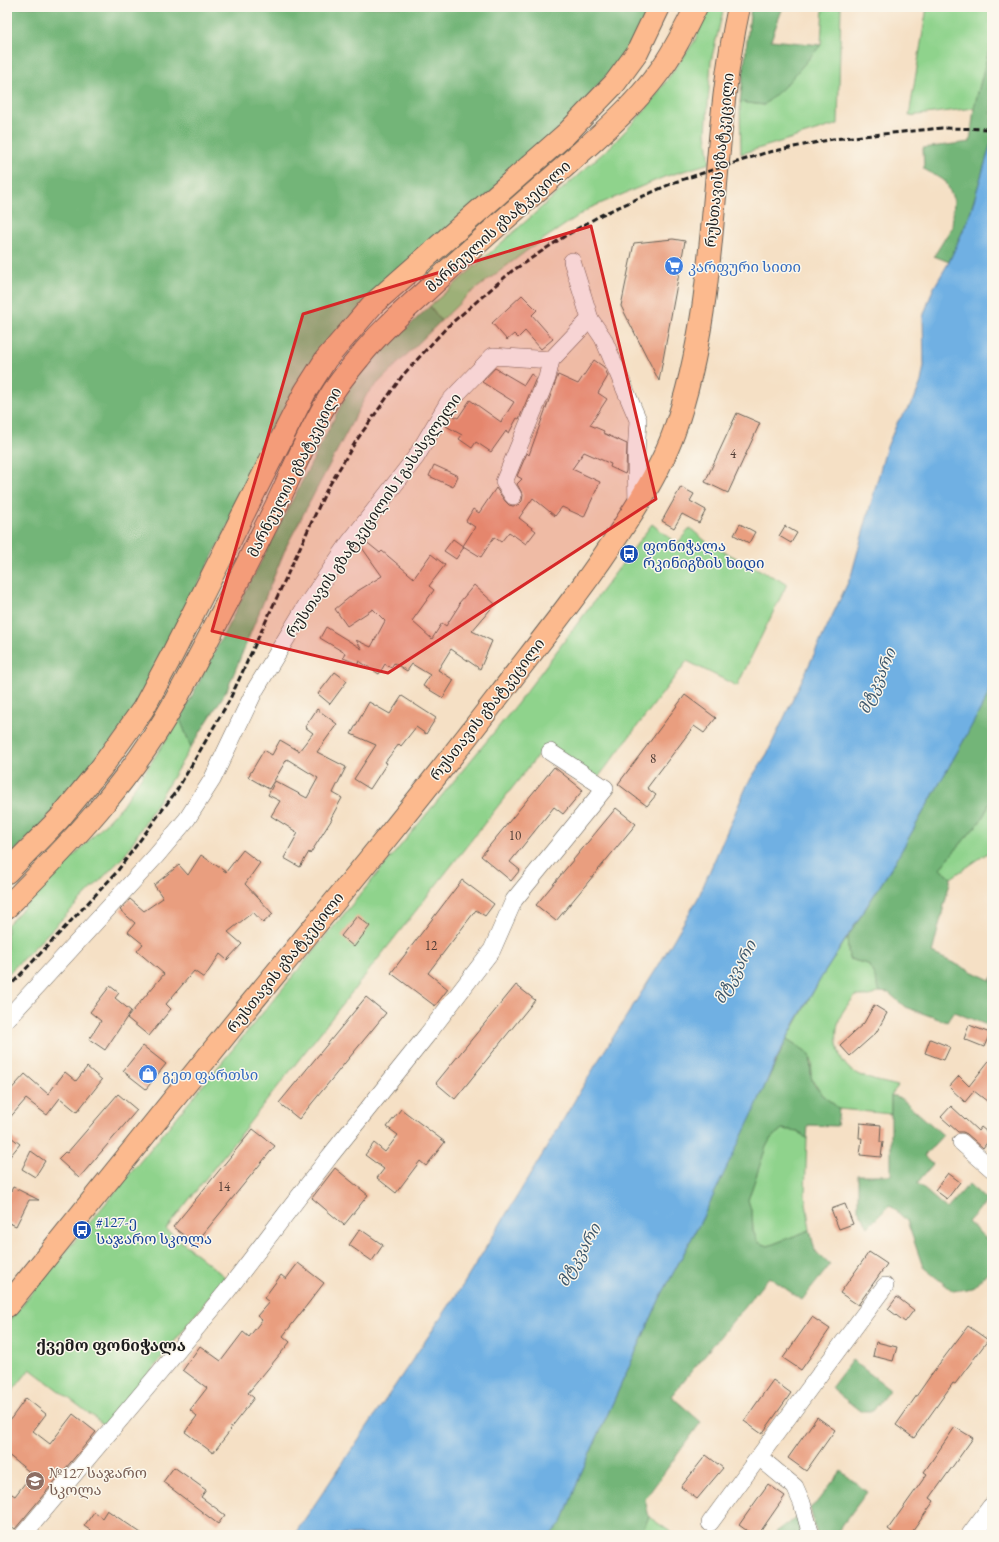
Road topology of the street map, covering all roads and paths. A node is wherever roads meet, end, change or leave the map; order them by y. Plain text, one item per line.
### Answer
1 (659, 7) edge
2 (696, 7) edge
3 (739, 7) edge
4 (572, 261) dead end
5 (590, 319) junction
6 (550, 360) junction
7 (513, 496) dead end
8 (637, 506) junction
9 (550, 752) dead end
10 (7, 872) edge
11 (7, 907) edge
12 (7, 1019) edge
13 (961, 1142) dead end
14 (992, 1169) edge
15 (885, 1286) dead end
16 (7, 1306) edge
17 (759, 1457) junction
18 (992, 1508) edge
19 (710, 1523) dead end
20 (23, 1535) edge
21 (811, 1535) edge
22 (972, 1535) edge

1 - 10 highway, მარნეულის გზატკეცილი
2 - 11 highway, მარნეულის გზატკეცილი
3 - 8 highway, რუსთავის გზატკეცილი
4 - 5 street
5 - 6 street
5 - 8 street
6 - 7 street
6 - 12 street, რუსთავის გზატკეცილის I გასასვლელი
8 - 16 highway, რუსთავის გზატკეცილი
9 - 20 street
13 - 14 street
15 - 17 street
17 - 19 street
17 - 21 street
18 - 22 street

